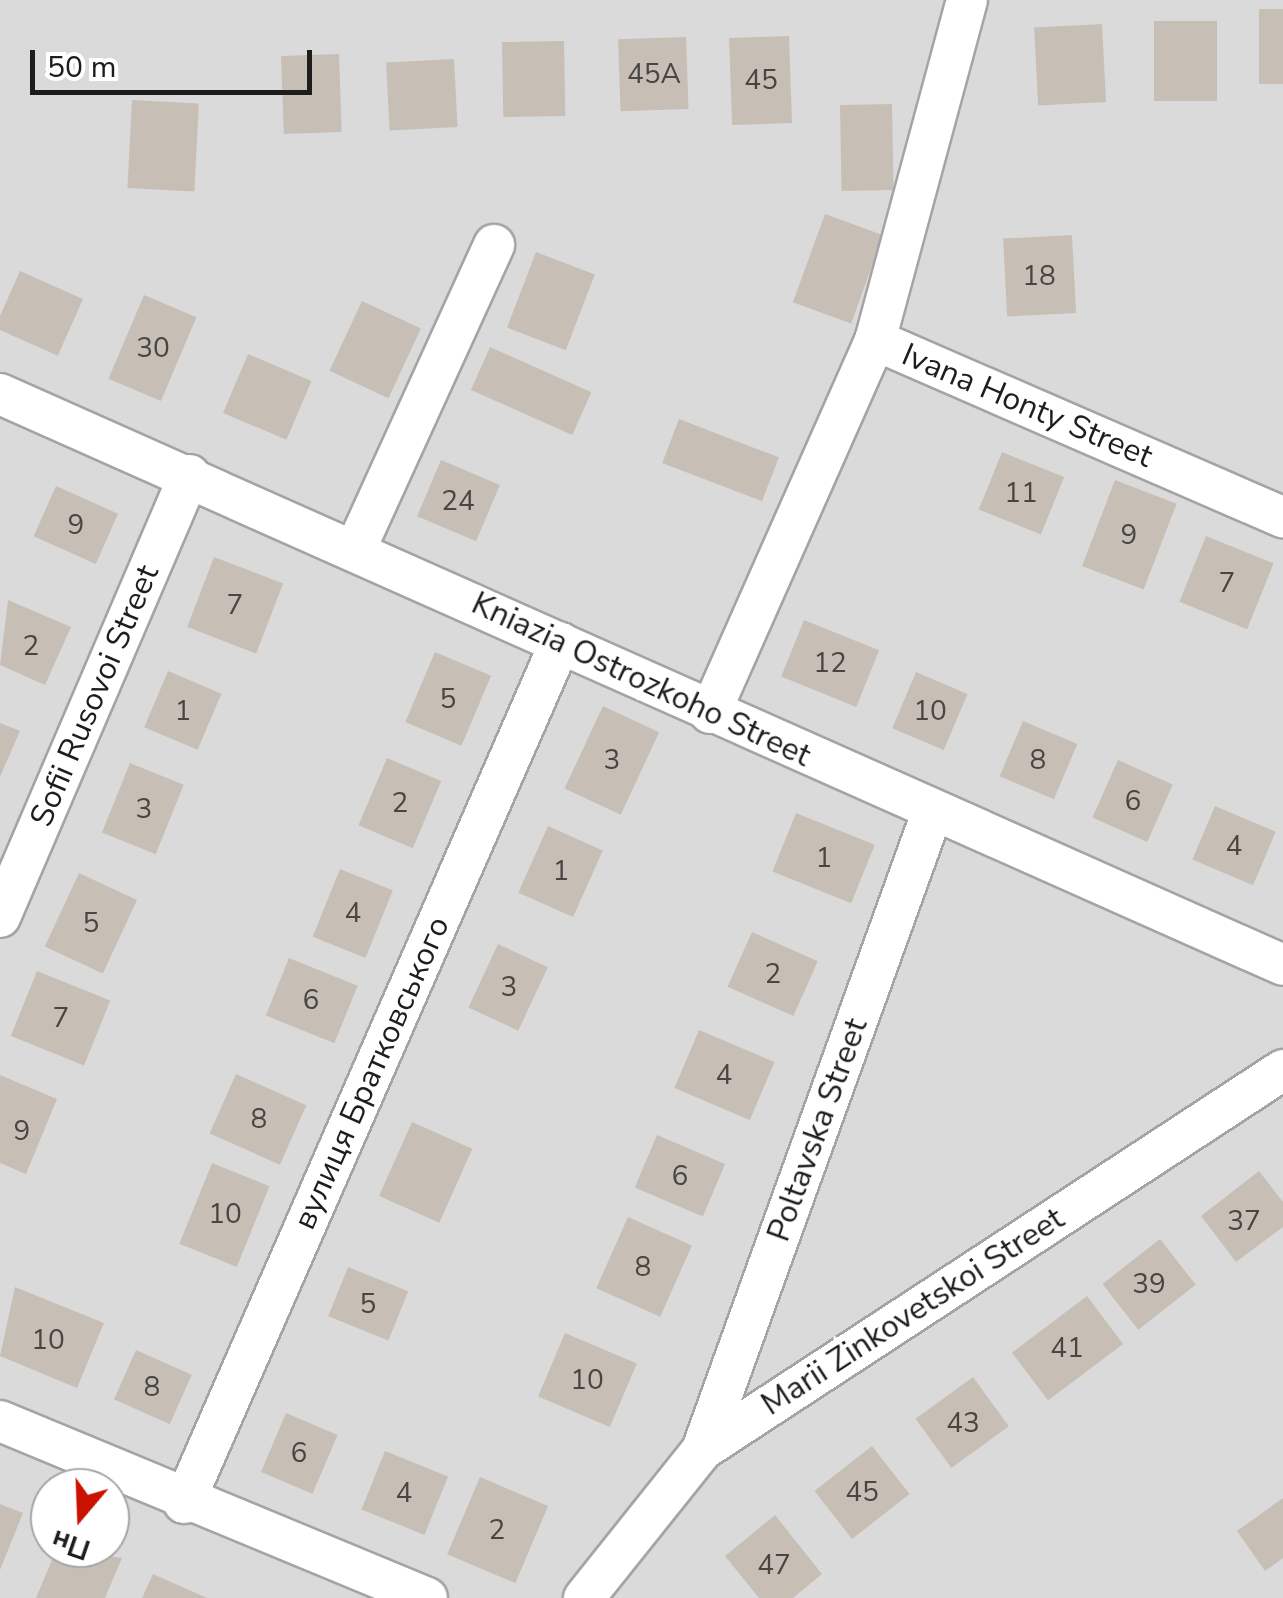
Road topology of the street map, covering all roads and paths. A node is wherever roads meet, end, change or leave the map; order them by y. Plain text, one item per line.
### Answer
1 (967, 0) edge
2 (494, 245) dead end
3 (874, 340) junction
4 (0, 394) edge
5 (189, 475) junction
6 (1283, 517) edge
7 (356, 548) junction
8 (560, 644) junction
9 (710, 713) junction
10 (933, 810) junction
11 (0, 917) edge
12 (1283, 964) edge
13 (1283, 1070) edge
14 (0, 1421) edge
15 (702, 1450) junction
16 (184, 1502) junction
17 (428, 1598) edge
18 (584, 1598) edge

1 - 3 street, Ivana Honty Street
2 - 7 street
3 - 6 street, Ivana Honty Street
3 - 9 street
4 - 5 street, Kniazia Ostrozkoho Street
5 - 7 street, Kniazia Ostrozkoho Street
5 - 11 street, Sofii Rusovoi Street
7 - 8 street, Kniazia Ostrozkoho Street
8 - 9 street, Kniazia Ostrozkoho Street
8 - 16 street, вулиця Братковського
9 - 10 street, Kniazia Ostrozkoho Street
10 - 12 street, Kniazia Ostrozkoho Street
10 - 15 street, Poltavska Street
13 - 15 street, Marii Zinkovetskoi Street
14 - 16 street
15 - 18 street, Marii Zinkovetskoi Street
16 - 17 street

